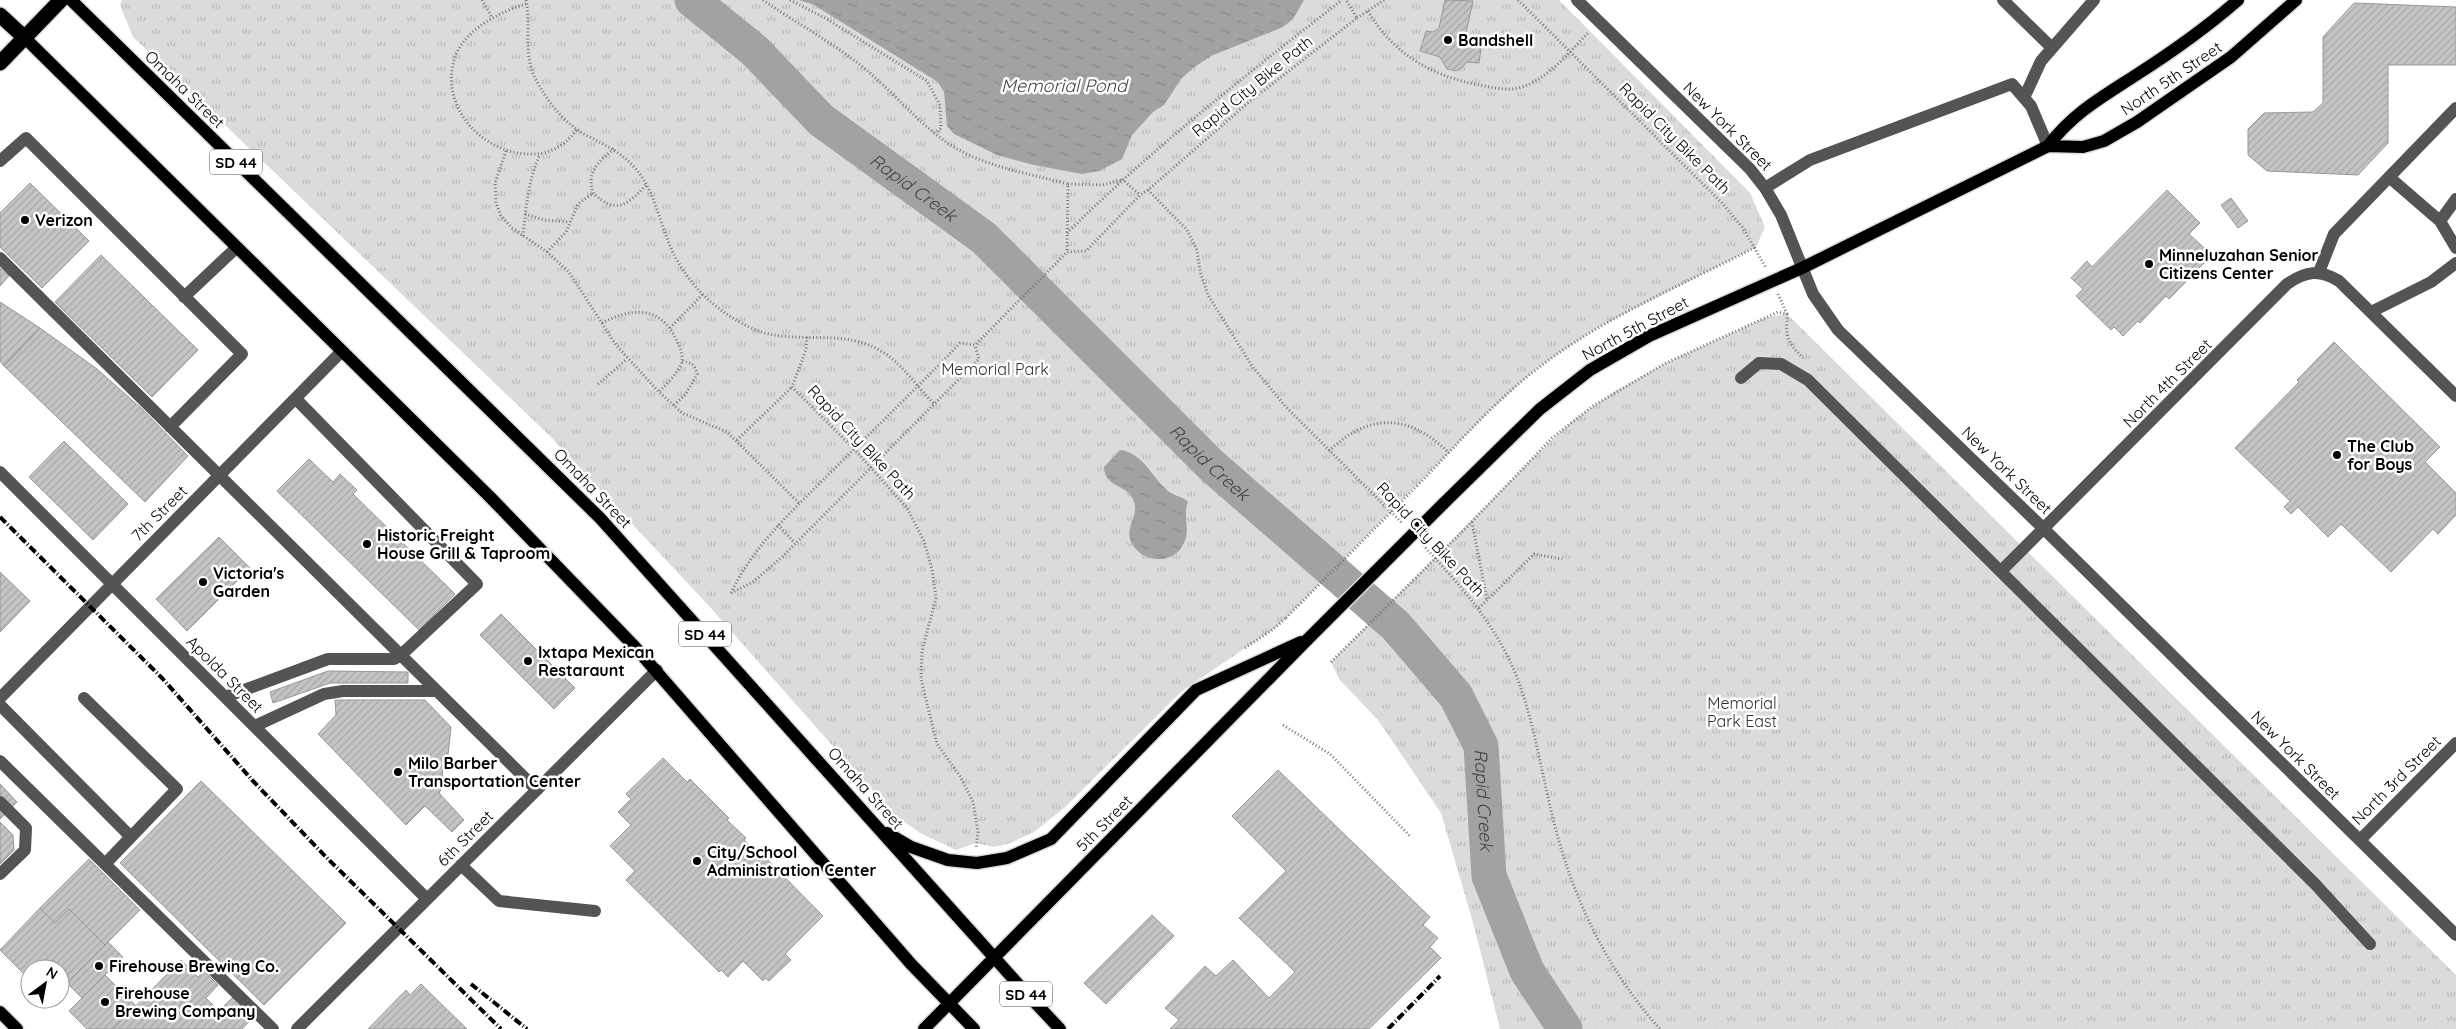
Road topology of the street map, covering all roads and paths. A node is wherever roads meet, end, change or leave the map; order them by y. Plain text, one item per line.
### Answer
1 (62, 0) edge
2 (70, 0) edge
3 (482, 0) edge
4 (763, 0) edge
5 (790, 0) edge
6 (1344, 0) edge
7 (1384, 0) edge
8 (1518, 0) edge
9 (1578, 0) edge
10 (2003, 0) edge
11 (2094, 0) edge
12 (2238, 0) edge
13 (2296, 0) edge
14 (526, 2) edge
15 (1368, 11) junction
16 (0, 14) edge
17 (492, 18) junction
18 (1357, 18) junction
19 (1598, 22) junction
20 (25, 38) junction
21 (2052, 48) junction
22 (1570, 51) junction
23 (0, 63) edge
24 (2024, 98) junction
25 (2456, 108) edge
26 (577, 129) junction
27 (936, 133) junction
28 (2048, 146) junction
29 (614, 149) junction
30 (506, 151) junction
31 (540, 154) junction
32 (0, 161) edge
33 (2388, 177) junction
34 (1122, 180) junction
35 (1068, 184) junction
36 (646, 185) junction
37 (1765, 188) junction
38 (1148, 190) junction
39 (593, 193) junction
40 (1140, 195) junction
41 (2456, 199) edge
42 (525, 214) junction
43 (2440, 221) junction
44 (569, 222) junction
45 (1067, 233) junction
46 (523, 236) junction
47 (1756, 247) junction
48 (236, 248) junction
49 (2456, 248) edge
50 (547, 252) junction
51 (1067, 252) junction
52 (0, 258) edge
53 (2456, 263) edge
54 (1802, 268) junction
55 (2320, 272) junction
56 (1771, 280) junction
57 (703, 294) junction
58 (184, 297) junction
59 (2371, 312) junction
60 (1787, 314) junction
61 (602, 323) junction
62 (670, 328) junction
63 (807, 337) junction
64 (975, 344) junction
65 (342, 352) junction
66 (627, 360) junction
67 (682, 361) junction
68 (1810, 364) dead end
69 (1741, 378) dead end
70 (598, 384) dead end
71 (792, 386) junction
72 (918, 388) junction
73 (659, 392) junction
74 (2456, 396) edge
75 (296, 399) junction
76 (934, 404) junction
77 (674, 405) junction
78 (170, 427) junction
79 (737, 440) junction
80 (854, 449) junction
81 (1329, 451) junction
82 (1449, 453) junction
83 (871, 468) junction
84 (0, 472) edge
85 (219, 475) junction
86 (800, 504) junction
87 (1472, 522) junction
88 (778, 525) junction
89 (1406, 528) dead end
90 (2044, 529) junction
91 (1419, 541) dead end
92 (795, 542) junction
93 (1562, 559) dead end
94 (2001, 571) junction
95 (112, 583) junction
96 (1487, 600) junction
97 (1479, 608) junction
98 (1286, 618) dead end
99 (1308, 639) junction
100 (401, 655) junction
101 (1332, 662) dead end
102 (657, 670) junction
103 (438, 691) junction
104 (225, 697) junction
105 (0, 698) edge
106 (84, 698) dead end
107 (0, 706) edge
108 (1283, 725) dead end
109 (255, 726) junction
110 (2456, 743) edge
111 (0, 761) edge
112 (537, 790) junction
113 (0, 802) edge
114 (875, 825) junction
115 (1410, 836) dead end
116 (131, 837) junction
117 (2360, 840) junction
118 (976, 849) dead end
119 (105, 864) junction
120 (461, 865) junction
121 (0, 874) edge
122 (427, 899) junction
123 (595, 911) dead end
124 (2456, 935) edge
125 (2370, 944) dead end
126 (994, 957) junction
127 (949, 1004) junction
128 (0, 1012) edge
129 (17, 1029) edge
130 (273, 1029) edge
131 (297, 1029) edge
132 (924, 1029) edge
133 (974, 1029) edge
134 (1060, 1029) edge
135 (1660, 1029) edge

1 - 20 highway
2 - 114 main road, Omaha Street / SD 44
3 - 17 path
4 - 27 path
5 - 27 path
6 - 18 path
6 - 34 path
7 - 15 path, Rapid City Bike Path
8 - 22 path, Rapid City Bike Path
9 - 19 street, New York Street
10 - 21 street
11 - 21 street
12 - 28 main road, North 5th Street
13 - 28 main road, North 5th Street
14 - 17 path
14 - 26 path
15 - 18 path, Rapid City Bike Path
15 - 22 path
16 - 20 highway
17 - 30 path
18 - 38 path, Rapid City Bike Path
19 - 22 path
19 - 37 street, New York Street
20 - 23 highway
20 - 48 main road
21 - 24 street
22 - 47 path, Rapid City Bike Path
24 - 28 street
24 - 37 street
25 - 33 street
26 - 29 path
26 - 31 path
27 - 35 path
28 - 54 main road, North 5th Street
29 - 36 path
29 - 39 path
30 - 31 path
30 - 46 path
31 - 42 path
32 - 58 street
33 - 43 street
33 - 55 street
34 - 35 path
34 - 40 path
34 - 45 path
35 - 45 path
36 - 39 path
36 - 57 path
37 - 54 street, New York Street
38 - 40 path, Rapid City Bike Path
38 - 81 path, Rapid City Bike Path
39 - 44 path
40 - 51 path, Rapid City Bike Path
41 - 43 street
42 - 44 path
42 - 46 path
43 - 49 street
44 - 50 path
45 - 51 path
46 - 50 path
47 - 56 path, Rapid City Bike Path
47 - 82 path
48 - 58 street
48 - 65 main road
50 - 61 path
51 - 64 path
52 - 78 street
53 - 59 street
54 - 56 main road, North 5th Street
54 - 90 street, New York Street
55 - 59 street
55 - 90 street, North 4th Street
56 - 60 path, Rapid City Bike Path
56 - 99 main road, North 5th Street, bridge
57 - 62 path
57 - 63 path
58 - 78 street
59 - 74 street
60 - 68 path
60 - 87 path
61 - 62 path
61 - 66 path
62 - 67 path
63 - 71 path, Rapid City Bike Path
63 - 72 path
64 - 72 path
64 - 76 path
65 - 75 street, 7th Street
65 - 102 main road
66 - 70 path
66 - 73 path
67 - 73 path
67 - 77 path
69 - 94 street
71 - 79 path
71 - 80 path, Rapid City Bike Path
72 - 76 path
72 - 80 path
73 - 77 path
75 - 85 street, 7th Street
75 - 100 street
76 - 83 path
77 - 79 path
78 - 85 street
79 - 86 path
80 - 83 path, Rapid City Bike Path
80 - 86 path
81 - 82 path
81 - 89 path, Rapid City Bike Path
82 - 98 path, bridge
83 - 92 path
83 - 118 path, Rapid City Bike Path
84 - 95 street, Apolda Street
85 - 95 street, 7th Street
85 - 100 street
86 - 88 path
87 - 96 path
87 - 101 path, bridge
88 - 92 path
88 - 92 path
90 - 94 street, North 4th Street
90 - 117 street, New York Street
91 - 97 path, Rapid City Bike Path
93 - 96 path
94 - 125 street
95 - 104 street, Apolda Street
95 - 105 street, 7th Street
96 - 97 path
97 - 135 path, Rapid City Bike Path
99 - 114 main road
99 - 126 main road, 5th Street
100 - 103 street
100 - 104 street
102 - 112 street, 6th Street
102 - 127 main road
103 - 109 street
103 - 112 street
104 - 109 street, Apolda Street
106 - 116 street
107 - 116 street
108 - 115 path
109 - 122 street, Apolda Street
110 - 117 street, North 3rd Street
111 - 119 street
112 - 120 street, 6th Street
113 - 121 street
114 - 126 main road, Omaha Street / SD 44
116 - 119 street
117 - 124 street, New York Street
119 - 130 street
120 - 122 street, 6th Street
120 - 123 street
122 - 131 street, 6th Street
126 - 127 main road, 5th Street
126 - 134 main road, Omaha Street / SD 44
127 - 132 main road, 5th Street
127 - 133 main road
128 - 129 main road

